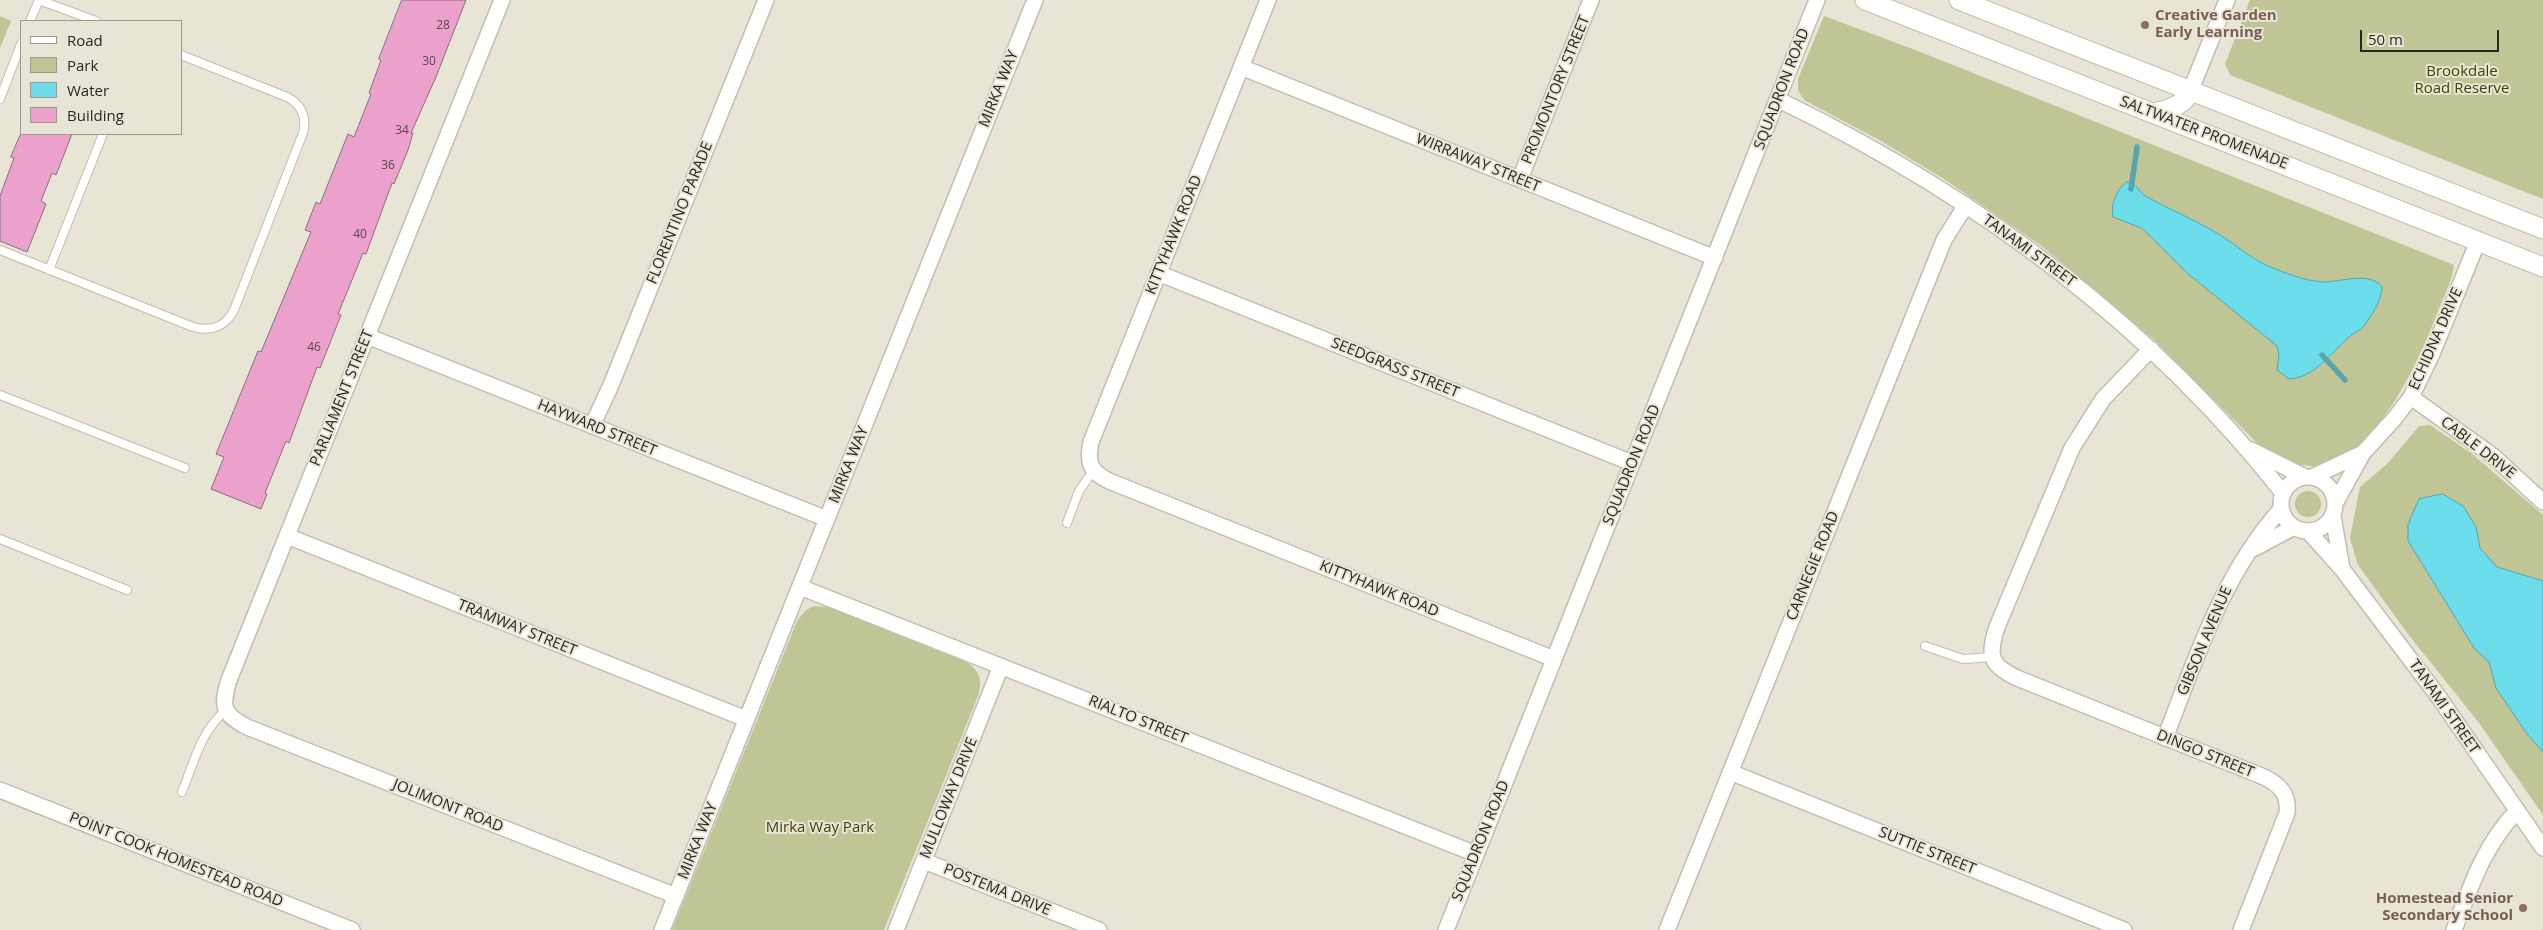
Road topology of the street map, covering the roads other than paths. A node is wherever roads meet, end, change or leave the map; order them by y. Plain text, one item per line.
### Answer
1 (39, 0) edge
2 (502, 0) edge
3 (766, 0) edge
4 (1035, 0) edge
5 (1268, 0) edge
6 (1591, 0) edge
7 (1817, 0) edge
8 (1865, 0) edge
9 (1959, 0) edge
10 (2227, 0) edge
11 (30, 20) edge
12 (93, 20) edge
13 (20, 47) edge
14 (182, 55) edge
15 (1241, 67) junction
16 (2190, 92) junction
17 (0, 99) edge
18 (1779, 100) junction
19 (2155, 113) junction
20 (103, 135) edge
21 (1520, 179) junction
22 (1966, 205) junction
23 (2543, 230) edge
24 (2478, 241) junction
25 (0, 250) edge
26 (1715, 258) junction
27 (2543, 267) edge
28 (49, 270) junction
29 (1158, 273) junction
30 (367, 336) junction
31 (2151, 349) junction
32 (0, 395) edge
33 (2411, 397) junction
34 (592, 426) junction
35 (2246, 447) junction
36 (2363, 453) junction
37 (1632, 463) junction
38 (185, 468) dead end
39 (1093, 471) junction
40 (2308, 477) junction
41 (2283, 493) junction
42 (2543, 502) edge
43 (2281, 509) junction
44 (2334, 509) junction
45 (827, 519) junction
46 (1067, 523) dead end
47 (2301, 529) junction
48 (287, 536) junction
49 (0, 539) edge
50 (2253, 549) junction
51 (2342, 569) junction
52 (800, 587) junction
53 (127, 590) dead end
54 (1925, 646) dead end
55 (1992, 657) junction
56 (1554, 658) junction
57 (1001, 666) junction
58 (226, 710) junction
59 (746, 719) junction
60 (2165, 738) junction
61 (1730, 772) junction
62 (0, 790) edge
63 (182, 792) dead end
64 (2516, 812) junction
65 (2543, 848) edge
66 (1476, 854) junction
67 (924, 861) junction
68 (676, 896) junction
69 (352, 930) edge
70 (662, 930) edge
71 (896, 930) edge
72 (1099, 930) edge
73 (1446, 930) edge
74 (1667, 930) edge
75 (2124, 930) edge
76 (2240, 930) edge
77 (2454, 930) edge

1 - 11 lane
1 - 12 lane
2 - 30 street, PARLIAMENT STREET
3 - 34 street, FLORENTINO PARADE
4 - 45 street, MIRKA WAY
5 - 15 street, KITTYHAWK ROAD
6 - 21 street, PROMONTORY STREET
7 - 18 street, SQUADRON ROAD
8 - 19 street, SALTWATER PROMENADE
9 - 16 street
10 - 16 street
13 - 17 lane
14 - 28 lane
15 - 21 street, WIRRAWAY STREET
15 - 29 street, KITTYHAWK ROAD
16 - 19 street
16 - 23 street
18 - 22 street, TANAMI STREET
18 - 26 street, SQUADRON ROAD
19 - 24 street, SALTWATER PROMENADE
20 - 28 lane
21 - 26 street, WIRRAWAY STREET
22 - 31 street, TANAMI STREET
22 - 61 street, CARNEGIE ROAD
24 - 27 street, SALTWATER PROMENADE
24 - 33 street, ECHIDNA DRIVE
25 - 28 lane
26 - 37 street, SQUADRON ROAD
29 - 37 street, SEEDGRASS STREET
29 - 39 street, KITTYHAWK ROAD
30 - 34 street, HAYWARD STREET
30 - 48 street, PARLIAMENT STREET
31 - 35 street, TANAMI STREET
31 - 55 street
32 - 38 lane
33 - 36 street, ECHIDNA DRIVE
33 - 42 street, CABLE DRIVE
34 - 45 street, HAYWARD STREET
35 - 40 street, TANAMI STREET
35 - 41 street, TANAMI STREET
36 - 40 street, ECHIDNA DRIVE
36 - 44 street, ECHIDNA DRIVE
37 - 56 street, SQUADRON ROAD
39 - 46 lane
39 - 56 street, KITTYHAWK ROAD
40 - 41 street
40 - 44 street
41 - 43 street
43 - 47 street
43 - 50 street, GIBSON AVENUE
44 - 47 street
44 - 51 street, TANAMI STREET
45 - 52 street, MIRKA WAY
47 - 50 street, GIBSON AVENUE
47 - 51 street, TANAMI STREET
48 - 58 street, PARLIAMENT STREET
48 - 59 street, TRAMWAY STREET
49 - 53 lane
50 - 60 street, GIBSON AVENUE
51 - 64 street, TANAMI STREET
52 - 57 street, RIALTO STREET
52 - 59 street, MIRKA WAY
54 - 55 lane
55 - 60 street, DINGO STREET
56 - 66 street, SQUADRON ROAD
57 - 66 street, RIALTO STREET
57 - 67 street, MULLOWAY DRIVE
58 - 63 lane
58 - 68 street, JOLIMONT ROAD
59 - 68 street, MIRKA WAY
60 - 76 street, DINGO STREET
61 - 74 street, CARNEGIE ROAD
61 - 75 street, SUTTIE STREET
62 - 69 street, POINT COOK HOMESTEAD ROAD
64 - 65 street, TANAMI STREET
64 - 77 street
66 - 73 street, SQUADRON ROAD
67 - 71 street, MULLOWAY DRIVE
67 - 72 street, POSTEMA DRIVE
68 - 70 street, MIRKA WAY

